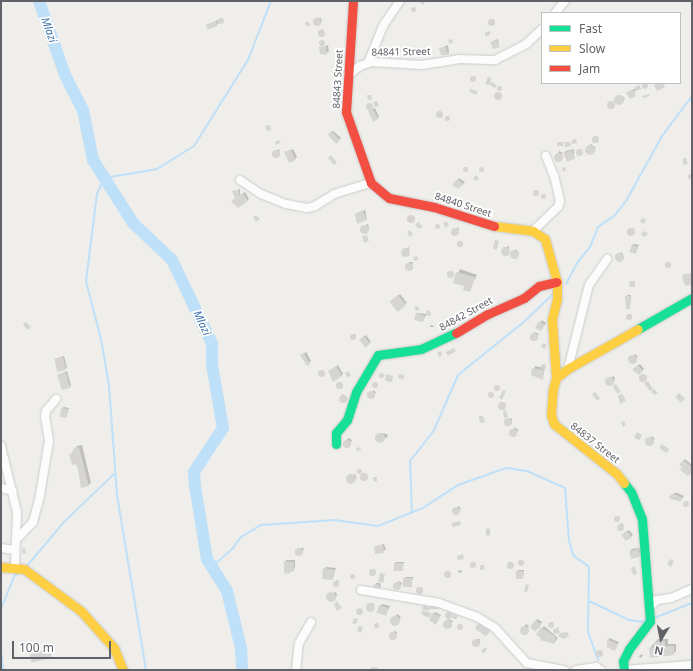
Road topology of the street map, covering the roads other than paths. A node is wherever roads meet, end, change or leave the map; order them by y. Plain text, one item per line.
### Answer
1 (353, 1) edge
2 (400, 1) edge
3 (565, 1) edge
4 (557, 12) edge
5 (541, 30) edge
6 (368, 63) junction
7 (348, 75) junction
8 (546, 156) dead end
9 (240, 180) dead end
10 (371, 183) junction
11 (533, 231) junction
12 (607, 259) dead end
13 (557, 282) junction
14 (692, 298) edge
15 (568, 369) junction
16 (556, 378) junction
17 (56, 399) dead end
18 (336, 444) dead end
19 (1, 446) edge
20 (1, 488) edge
21 (13, 491) junction
22 (18, 538) junction
23 (1, 548) edge
24 (15, 550) junction
25 (15, 566) junction
26 (1, 567) edge
27 (692, 589) edge
28 (362, 590) dead end
29 (650, 614) junction
30 (311, 622) dead end
31 (692, 665) edge
32 (123, 670) edge
33 (296, 670) edge
34 (564, 670) edge
35 (576, 670) edge
36 (601, 670) edge
37 (623, 670) edge

1 - 7 street, 84843 Street
2 - 6 street
3 - 4 street
5 - 6 street, 84841 Street
6 - 7 street, 84841 Street
7 - 10 street, 84843 Street
8 - 11 street
9 - 10 street
10 - 11 street, 84840 Street
11 - 13 street, 84837 Street
12 - 15 street
13 - 16 street, 84837 Street
13 - 18 street, 84842 Street
14 - 15 street
15 - 16 street
16 - 29 street, 84837 Street
17 - 22 street
19 - 21 street
20 - 21 street
21 - 22 street
22 - 24 street
23 - 24 street
24 - 25 street
25 - 26 street
25 - 32 street
27 - 29 street
28 - 34 street
29 - 37 street
30 - 33 street
31 - 37 street
35 - 36 street

